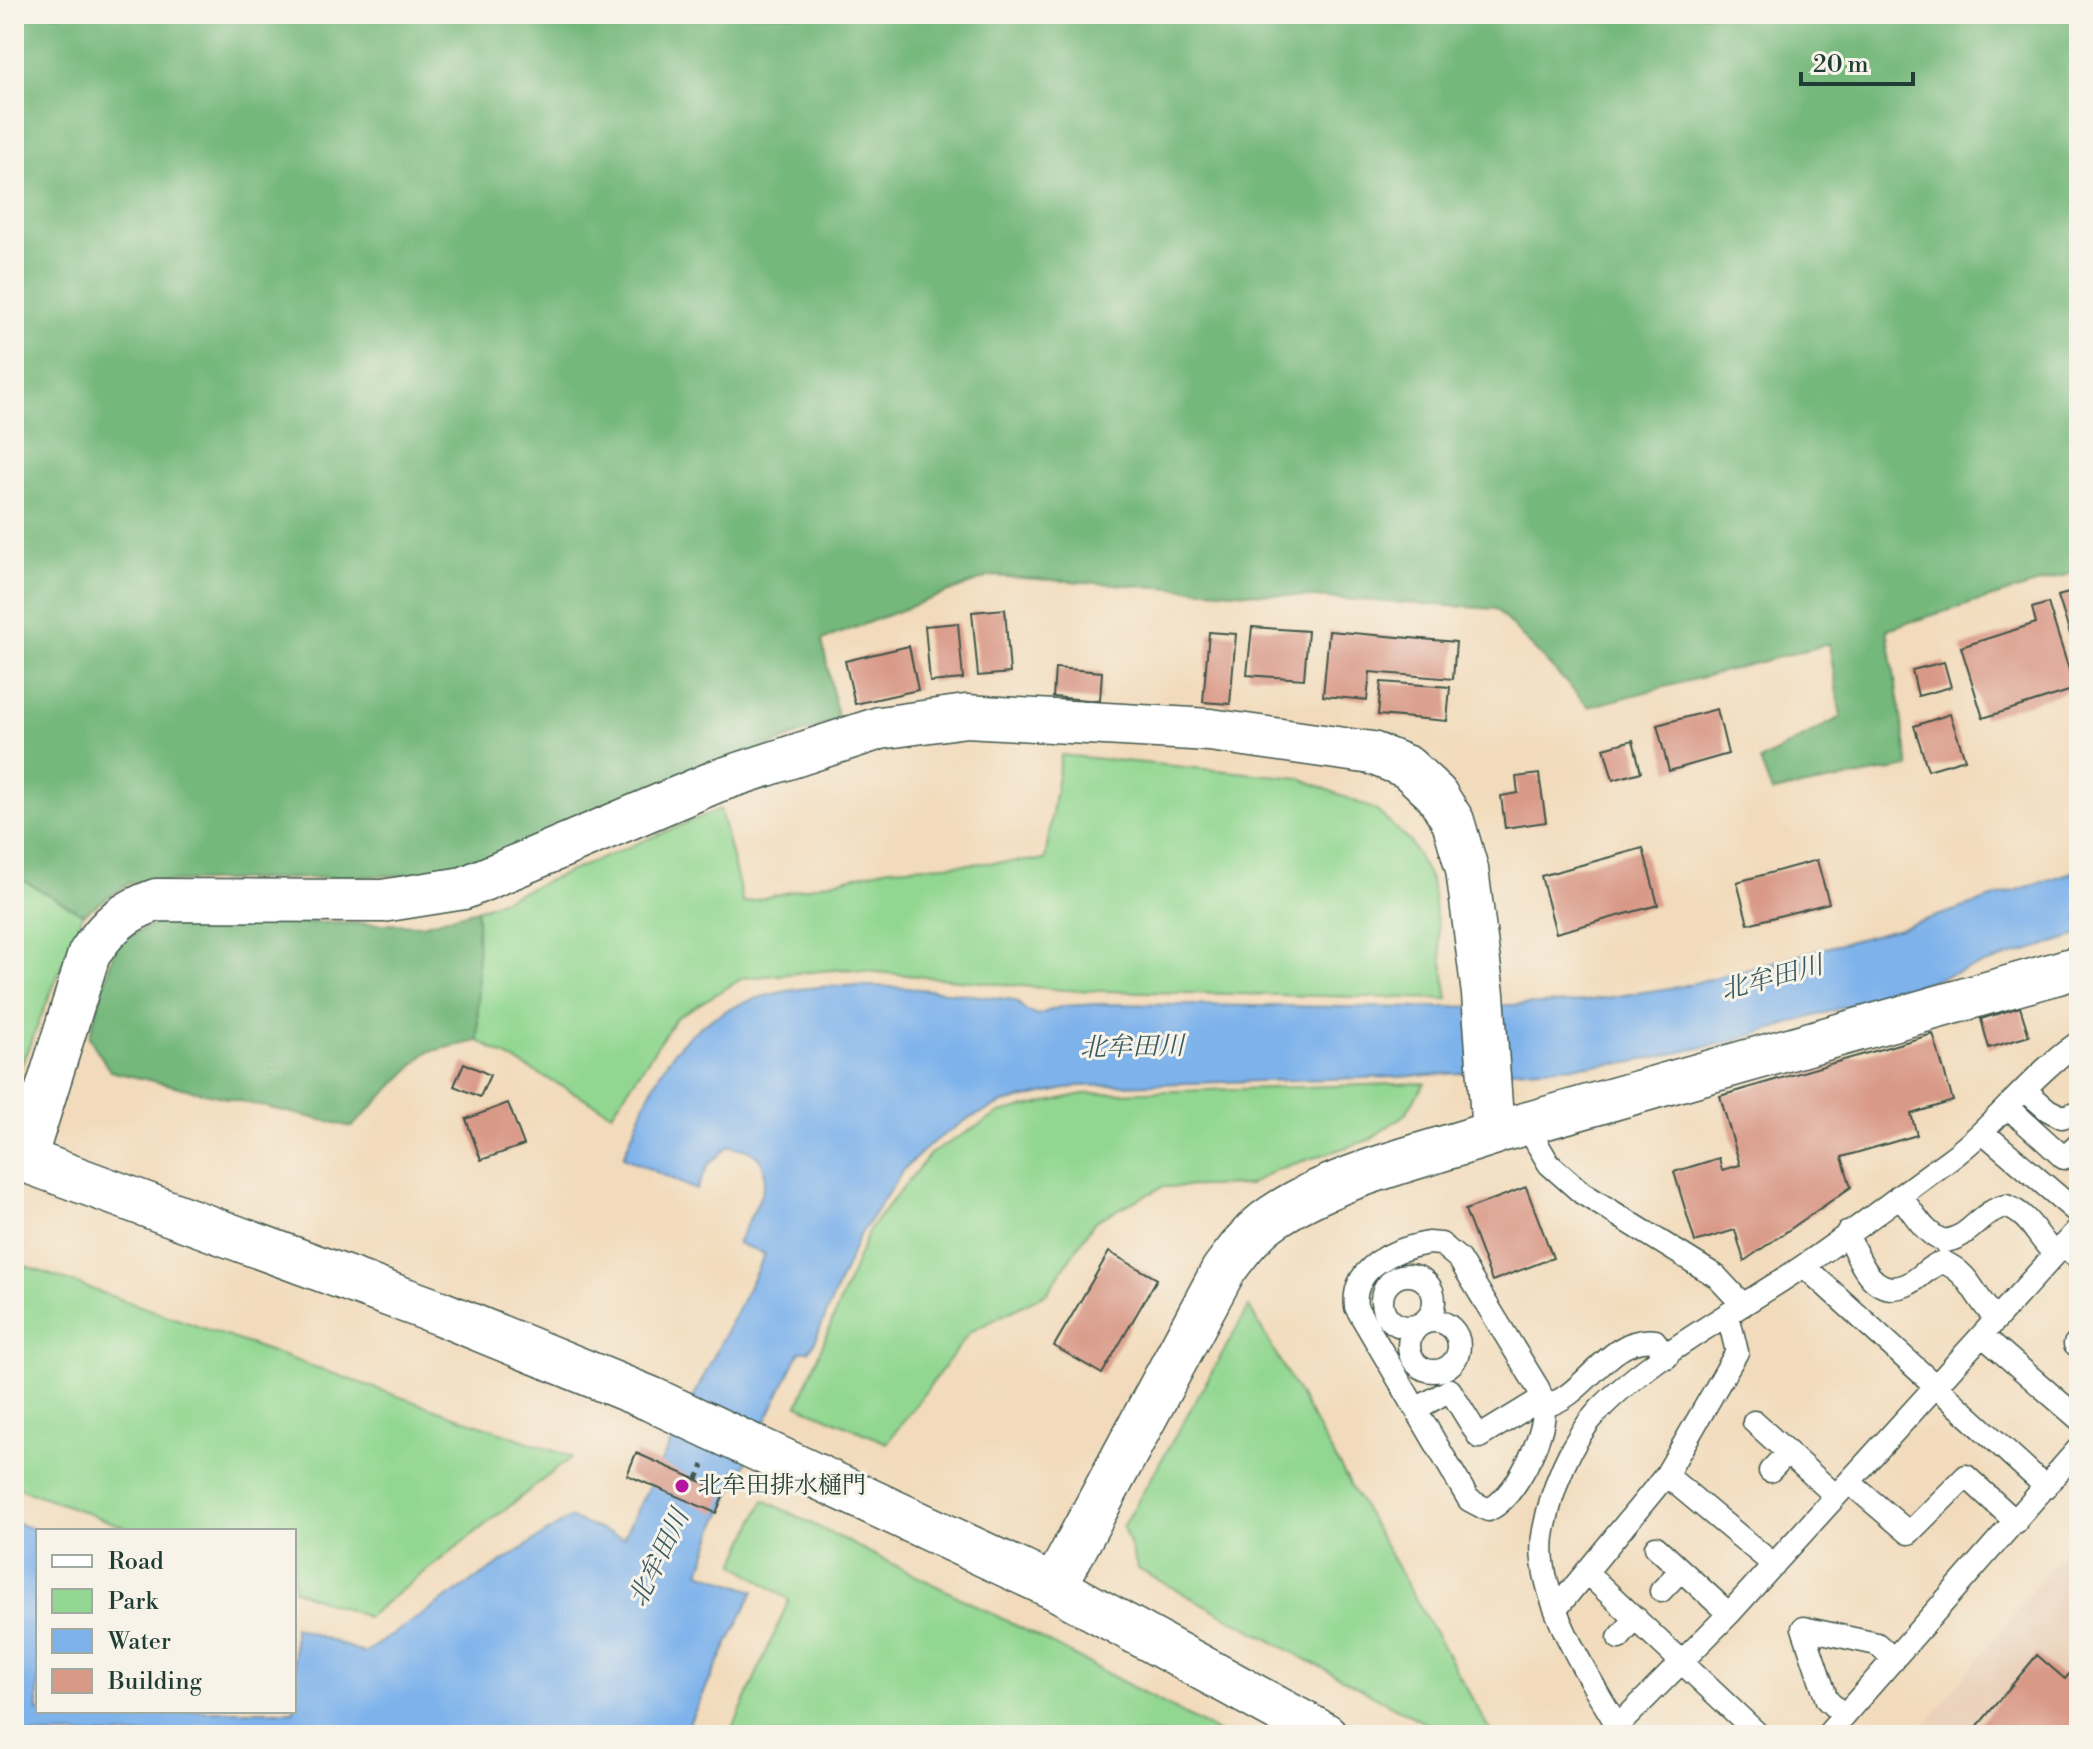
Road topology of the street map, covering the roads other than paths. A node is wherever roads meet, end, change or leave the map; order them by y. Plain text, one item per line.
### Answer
1 (2079, 967) edge
2 (2079, 1042) edge
3 (2026, 1091) junction
4 (2009, 1108) junction
5 (2079, 1112) edge
6 (1509, 1129) junction
7 (1984, 1133) junction
8 (2079, 1144) edge
9 (20, 1158) edge
10 (1899, 1196) junction
11 (2079, 1214) edge
12 (2079, 1228) edge
13 (1847, 1233) junction
14 (2066, 1253) edge
15 (1804, 1266) junction
16 (1390, 1269) junction
17 (1736, 1310) junction
18 (1421, 1324) junction
19 (1988, 1326) junction
20 (2079, 1340) edge
21 (2079, 1347) edge
22 (1667, 1357) junction
23 (1403, 1364) junction
24 (1933, 1386) junction
25 (1542, 1402) junction
26 (1416, 1409) junction
27 (2079, 1419) edge
28 (1754, 1422) dead end
29 (2079, 1448) edge
30 (1788, 1452) junction
31 (1770, 1471) dead end
32 (1666, 1475) junction
33 (2046, 1487) junction
34 (1843, 1489) junction
35 (2016, 1522) junction
36 (1656, 1547) dead end
37 (1774, 1565) junction
38 (1681, 1570) junction
39 (1586, 1572) junction
40 (1054, 1587) junction
41 (1661, 1591) dead end
42 (1556, 1609) junction
43 (1729, 1614) junction
44 (1636, 1618) junction
45 (1619, 1638) dead end
46 (1894, 1660) junction
47 (1683, 1662) junction
48 (1844, 1716) junction
49 (1620, 1730) edge
50 (1325, 1735) edge
51 (1759, 1735) edge
52 (1827, 1735) edge

1 - 6 street
2 - 3 lane
3 - 4 lane
3 - 5 lane
4 - 7 lane
4 - 8 lane
6 - 9 street
6 - 17 lane
6 - 40 street
7 - 10 lane
7 - 11 lane
9 - 40 street
10 - 13 lane
10 - 14 lane
12 - 14 lane
13 - 15 lane
13 - 19 lane
14 - 19 lane
15 - 17 lane
15 - 24 lane
16 - 18 lane
16 - 18 lane
16 - 23 lane
16 - 25 lane
17 - 22 lane
17 - 32 lane
18 - 23 lane
18 - 23 lane
19 - 24 lane
19 - 27 lane
20 - 21 lane
22 - 25 lane
22 - 42 lane
23 - 26 lane
24 - 33 lane
24 - 34 lane
25 - 26 lane
25 - 26 lane
28 - 30 lane
29 - 33 lane
30 - 31 lane
30 - 34 lane
32 - 37 lane
32 - 39 lane
33 - 35 lane
34 - 35 lane
34 - 37 lane
35 - 46 lane
36 - 38 lane
37 - 43 lane
38 - 41 lane
38 - 43 lane
39 - 42 lane
39 - 44 lane
40 - 50 street
42 - 49 lane
43 - 47 lane
44 - 45 lane
44 - 47 lane
46 - 48 lane
46 - 48 lane
47 - 49 lane
47 - 51 lane
48 - 52 lane

